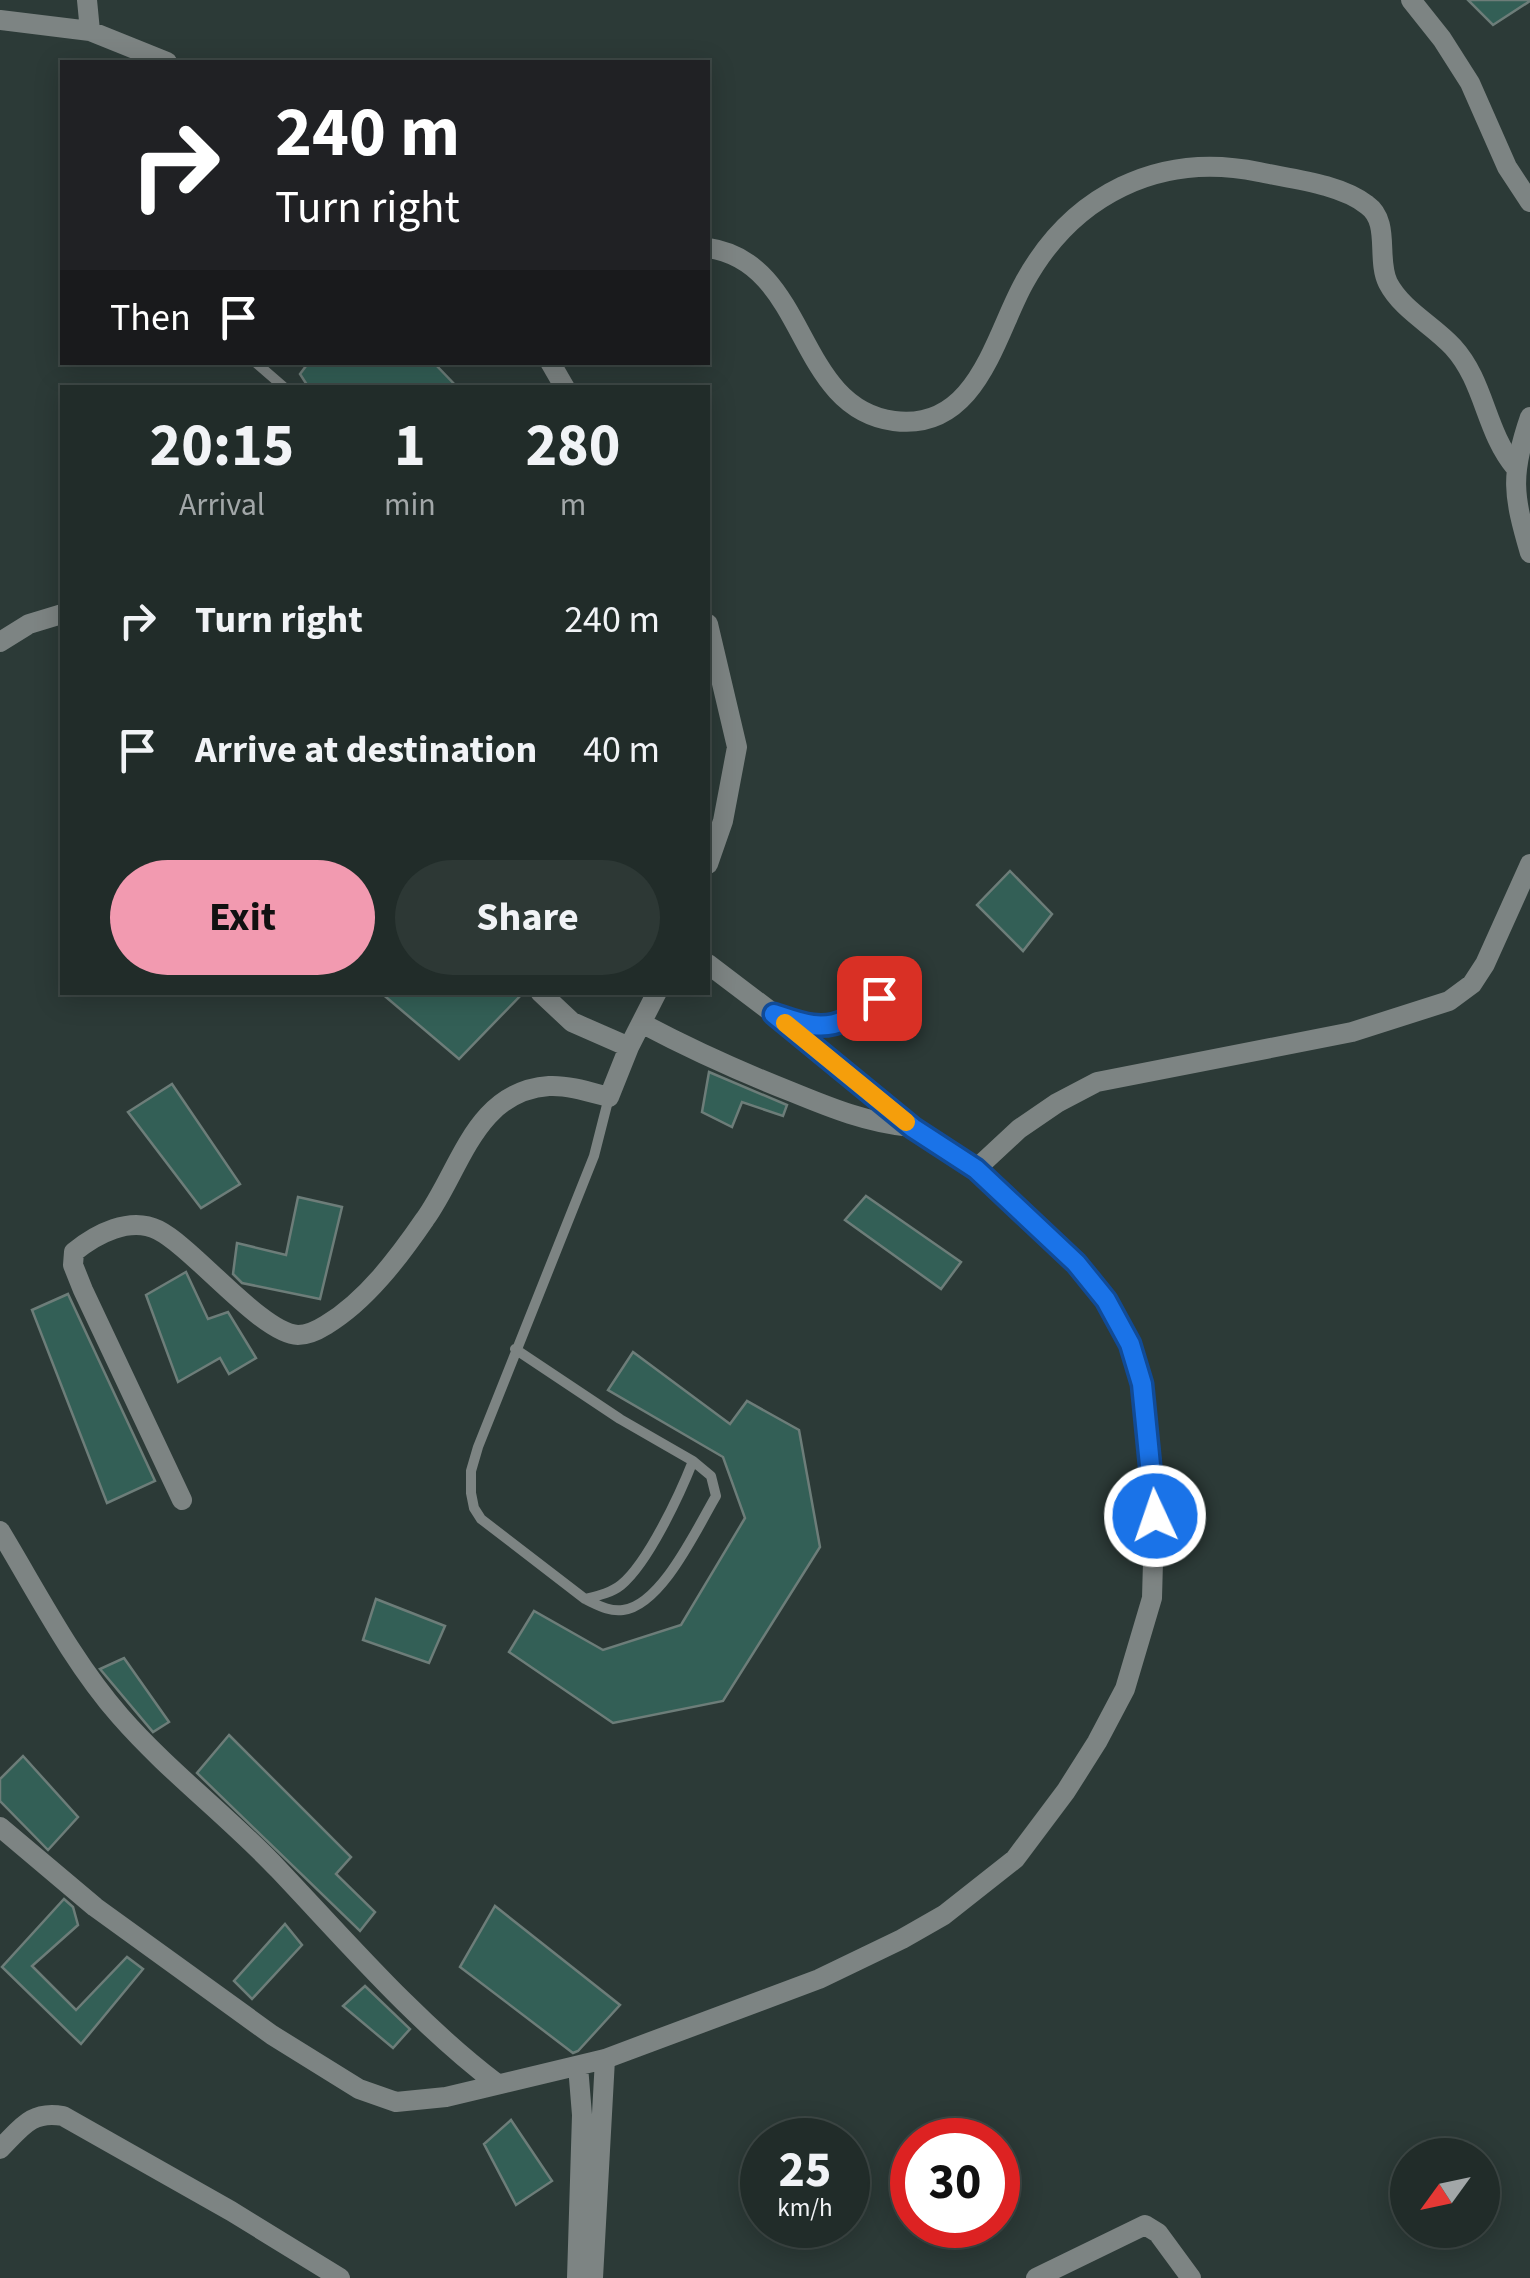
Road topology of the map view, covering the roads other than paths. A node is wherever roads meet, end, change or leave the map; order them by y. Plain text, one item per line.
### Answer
1 (87, 0) edge
2 (1411, 0) edge
3 (0, 20) edge
4 (90, 32) junction
5 (163, 60) edge
6 (1530, 202) edge
7 (710, 249) edge
8 (258, 365) edge
9 (282, 385) edge
10 (1530, 417) edge
11 (1515, 467) junction
12 (1530, 553) edge
13 (60, 615) edge
14 (710, 637) edge
15 (0, 642) edge
16 (710, 858) edge
17 (1530, 864) edge
18 (710, 966) edge
19 (543, 995) edge
20 (656, 995) edge
21 (879, 998) dead end
22 (774, 1014) junction
23 (643, 1024) junction
24 (628, 1047) junction
25 (609, 1097) junction
26 (913, 1128) junction
27 (976, 1169) junction
28 (515, 1349) junction
29 (693, 1461) junction
30 (182, 1500) dead end
31 (0, 1531) edge
32 (584, 1599) junction
33 (0, 1827) edge
34 (605, 2058) junction
35 (578, 2066) junction
36 (496, 2083) junction
37 (0, 2149) edge
38 (340, 2278) edge
39 (576, 2278) edge
40 (593, 2278) edge
41 (1036, 2278) edge
42 (1191, 2278) edge

1 - 4 street
2 - 6 street
3 - 4 street
4 - 5 street
7 - 11 street
8 - 9 lane
10 - 11 street
11 - 12 street
13 - 15 street
14 - 16 street
17 - 27 street
18 - 22 street
19 - 24 street
20 - 23 street
21 - 22 lane
22 - 26 street
23 - 24 street
23 - 26 street
24 - 25 street
25 - 28 lane
25 - 30 street
26 - 27 street
27 - 34 street
28 - 29 lane
28 - 32 lane
29 - 32 lane
29 - 32 lane
31 - 36 street
33 - 36 street
34 - 35 street
34 - 40 street
35 - 36 street
35 - 39 street
37 - 38 street
41 - 42 street

